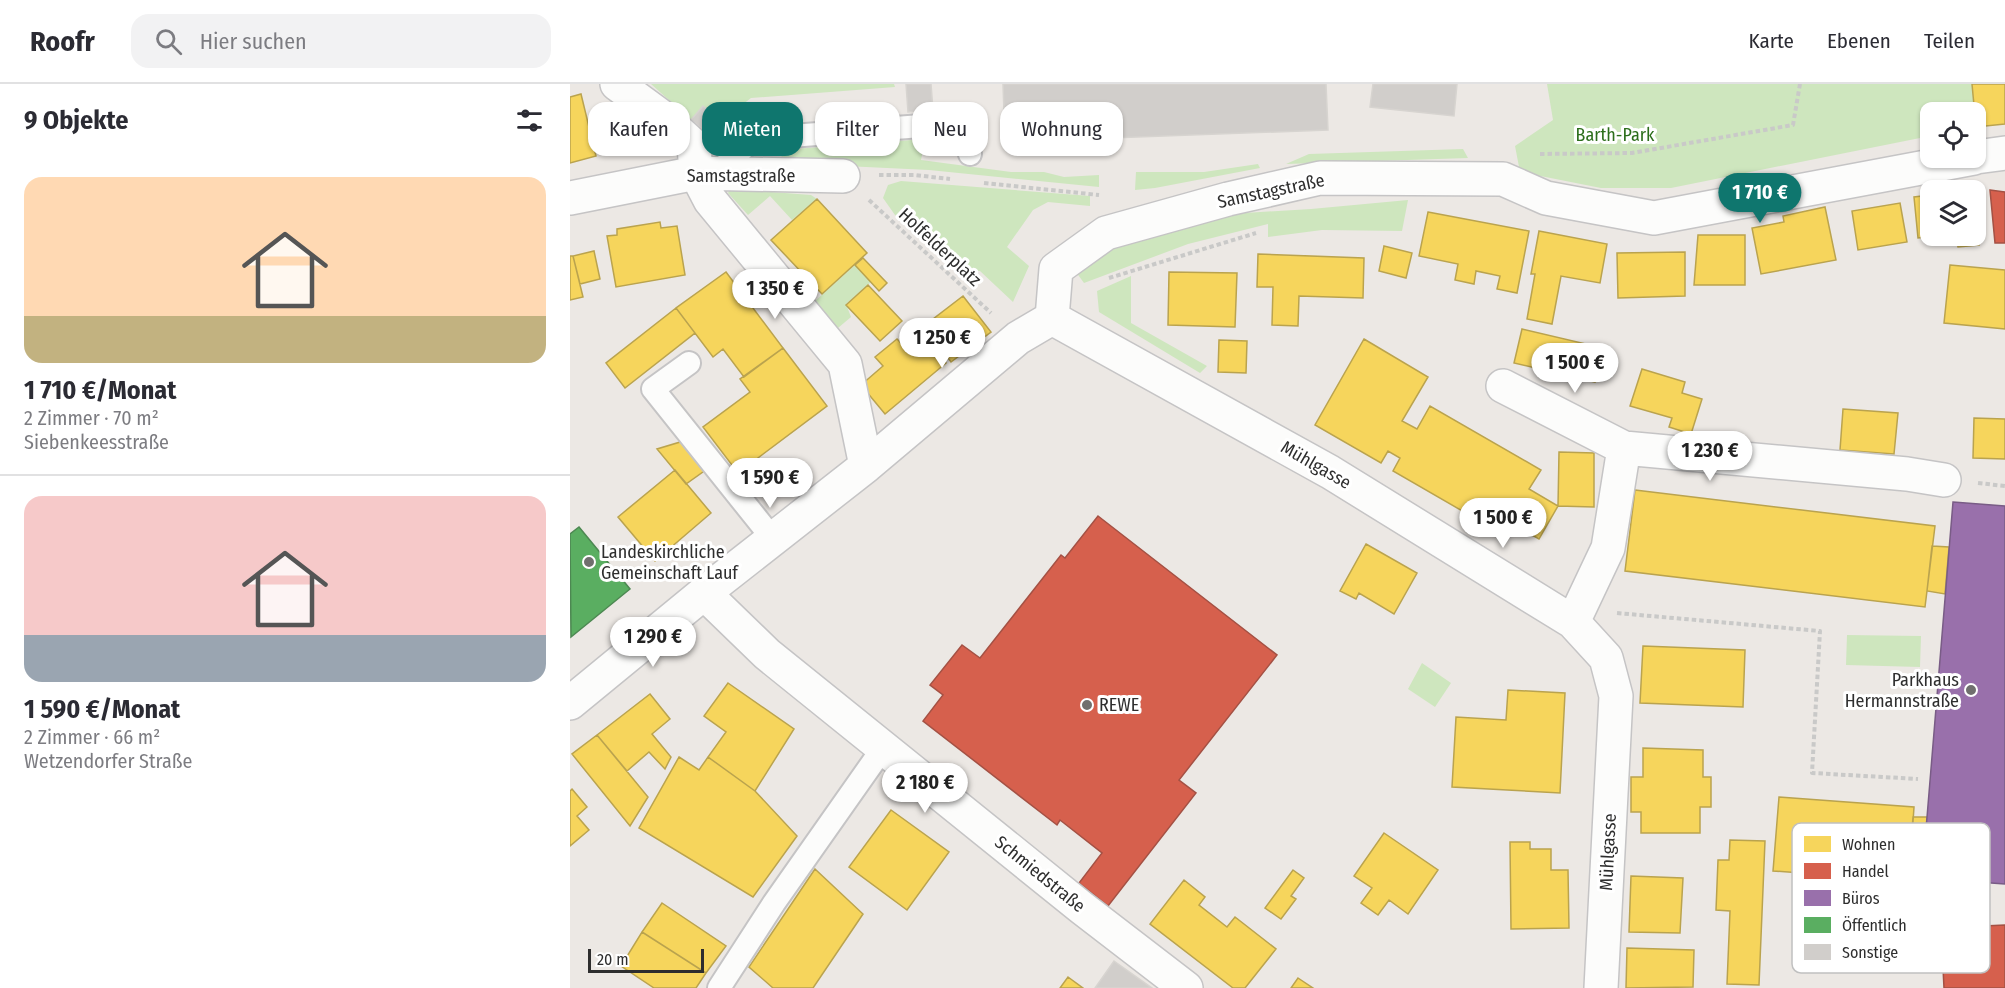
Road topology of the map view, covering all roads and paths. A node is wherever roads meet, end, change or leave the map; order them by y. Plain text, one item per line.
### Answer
1 (617, 84) edge
2 (1800, 84) edge
3 (912, 127) edge
4 (2005, 153) edge
5 (1986, 156) edge
6 (1920, 168) edge
7 (706, 173) junction
8 (843, 176) junction
9 (1485, 179) junction
10 (960, 180) dead end
11 (983, 183) dead end
12 (1111, 197) dead end
13 (570, 198) edge
14 (1260, 232) dead end
15 (1053, 307) junction
16 (1018, 338) junction
17 (689, 363) dead end
18 (1503, 386) dead end
19 (1624, 448) junction
20 (866, 466) junction
21 (1944, 480) dead end
22 (773, 539) junction
23 (704, 593) junction
24 (1576, 616) junction
25 (570, 703) edge
26 (883, 748) junction
27 (1918, 778) dead end
28 (719, 988) edge
29 (1186, 988) edge
30 (1601, 988) edge

1 - 7 street
2 - 9 path
3 - 7 lane
4 - 5 street, Samstagstraße
6 - 9 street, Samstagstraße
7 - 8 street, Samstagstraße
7 - 13 street, Samstagstraße
7 - 20 street
8 - 10 path
8 - 16 path, Holfelderplatz
9 - 15 street, Samstagstraße
11 - 12 path
14 - 15 path
15 - 16 street
15 - 24 street, Mühlgasse
16 - 20 street
17 - 22 lane
18 - 19 street
19 - 21 street
19 - 24 street
20 - 22 street
22 - 23 street
23 - 25 street
23 - 26 street, Schmiedstraße
24 - 27 path
24 - 30 street, Mühlgasse
26 - 28 lane
26 - 29 street, Schmiedstraße

